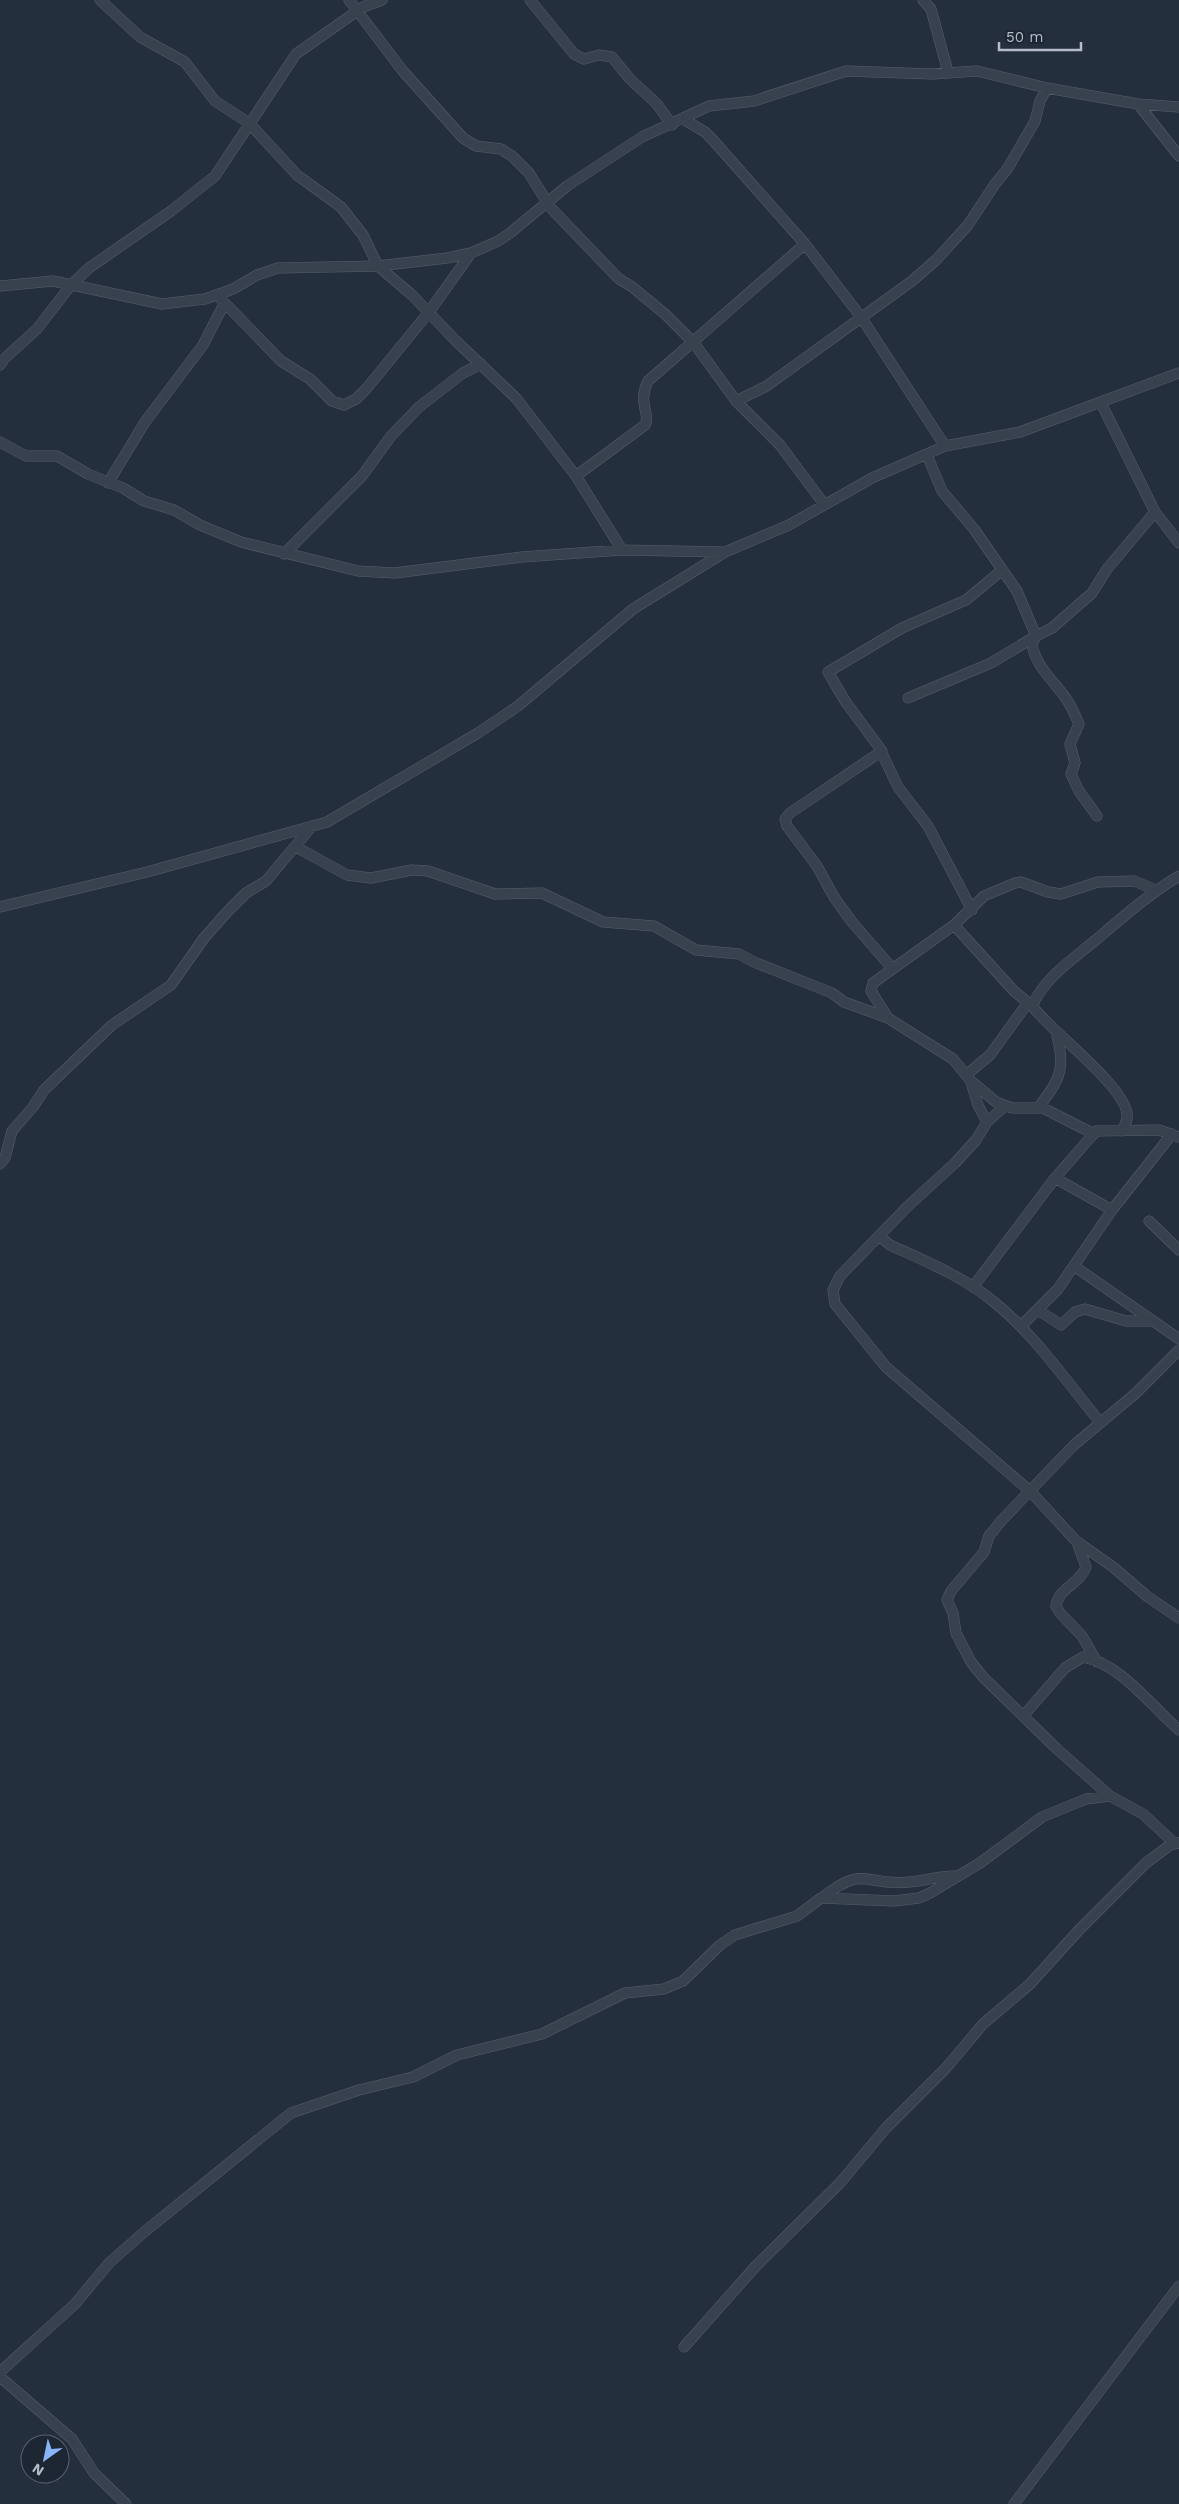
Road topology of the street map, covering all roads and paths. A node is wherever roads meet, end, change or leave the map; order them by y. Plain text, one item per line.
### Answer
1 (100, 0) edge
2 (350, 0) edge
3 (382, 0) edge
4 (530, 0) edge
5 (923, 0) edge
6 (932, 4) edge
7 (357, 12) junction
8 (948, 72) junction
9 (1047, 88) junction
10 (1138, 104) junction
11 (1179, 107) edge
12 (683, 119) junction
13 (249, 123) junction
14 (672, 125) junction
15 (1179, 156) edge
16 (547, 202) junction
17 (805, 244) junction
18 (471, 253) junction
19 (378, 266) junction
20 (71, 285) junction
21 (0, 286) edge
22 (217, 295) junction
23 (224, 304) junction
24 (429, 312) junction
25 (861, 317) junction
26 (694, 343) junction
27 (481, 364) junction
28 (0, 365) edge
29 (1179, 373) edge
30 (736, 401) junction
31 (1101, 403) junction
32 (0, 442) edge
33 (945, 446) junction
34 (928, 455) junction
35 (576, 476) junction
36 (108, 483) junction
37 (824, 504) junction
38 (1156, 512) junction
39 (1179, 543) edge
40 (622, 550) junction
41 (725, 552) junction
42 (284, 554) junction
43 (1001, 571) junction
44 (1040, 635) junction
45 (908, 698) dead end
46 (882, 751) junction
47 (1097, 816) dead end
48 (312, 826) junction
49 (296, 847) junction
50 (1179, 876) edge
51 (1156, 890) junction
52 (0, 907) edge
53 (972, 910) junction
54 (954, 925) junction
55 (892, 968) junction
56 (1029, 1005) junction
57 (888, 1018) junction
58 (1057, 1035) junction
59 (968, 1078) junction
60 (1004, 1107) junction
61 (1039, 1107) junction
62 (987, 1122) junction
63 (1122, 1131) junction
64 (1096, 1132) junction
65 (1176, 1136) edge
66 (0, 1164) edge
67 (1055, 1178) junction
68 (1112, 1210) junction
69 (1149, 1221) dead end
70 (879, 1236) junction
71 (1179, 1250) edge
72 (1074, 1266) junction
73 (973, 1287) junction
74 (1038, 1310) junction
75 (1153, 1321) junction
76 (1021, 1326) junction
77 (1179, 1339) edge
78 (1179, 1350) edge
79 (1100, 1422) junction
80 (1030, 1492) junction
81 (1076, 1541) junction
82 (1179, 1618) edge
83 (1097, 1662) junction
84 (1024, 1716) junction
85 (1179, 1730) edge
86 (1110, 1796) junction
87 (1179, 1843) edge
88 (958, 1876) junction
89 (821, 1898) junction
90 (1179, 2286) edge
91 (684, 2347) dead end
92 (0, 2372) edge
93 (0, 2376) edge
94 (126, 2504) edge
95 (1014, 2504) edge

1 - 13 street
2 - 7 street
3 - 7 street
4 - 14 street
5 - 6 street
6 - 8 street
7 - 13 street
7 - 16 street
8 - 9 street
8 - 12 street
9 - 10 street
9 - 25 street
10 - 11 street
10 - 15 street
12 - 14 street
12 - 17 street
13 - 19 street
13 - 20 street
14 - 16 street
16 - 18 street
16 - 26 street
17 - 25 street
17 - 26 street
18 - 19 street
18 - 24 street
19 - 22 street
19 - 24 street
20 - 21 street
20 - 22 street
20 - 28 street
22 - 23 street
23 - 24 street
23 - 36 street
24 - 27 street
25 - 30 street
25 - 33 street
26 - 30 street
26 - 35 street
27 - 35 street
27 - 42 street
29 - 31 street
30 - 37 street
31 - 33 street
31 - 38 street
32 - 36 street
33 - 34 street
34 - 37 street
34 - 43 street
35 - 40 street
36 - 42 street
37 - 41 street
38 - 39 street
38 - 44 street
40 - 41 street
40 - 42 street
41 - 48 street
43 - 44 street
43 - 46 street
44 - 45 street
44 - 47 street
46 - 53 street
46 - 55 street
48 - 49 street
48 - 52 street
49 - 57 street
49 - 66 street
50 - 51 street
51 - 53 street
51 - 56 street
53 - 54 street
54 - 55 street
54 - 56 street
55 - 57 street
56 - 58 street
56 - 59 street
57 - 59 street
58 - 61 street
58 - 63 street
59 - 60 street
59 - 62 street
60 - 61 street
60 - 62 street
61 - 64 street
62 - 70 street
63 - 64 street
63 - 65 street
64 - 67 street
65 - 68 street
67 - 68 street
67 - 73 street
68 - 72 street
69 - 71 street
70 - 73 street
70 - 80 street
72 - 74 street
72 - 75 street
73 - 76 street
74 - 75 street
74 - 76 street
75 - 77 street
76 - 79 street
78 - 79 street
79 - 80 street
80 - 81 street
80 - 84 street
81 - 82 street
81 - 83 street
83 - 84 street
83 - 85 street
84 - 86 street
86 - 87 street
86 - 88 street
87 - 91 street
88 - 89 street
88 - 89 street
89 - 92 street
90 - 95 street
93 - 94 street

